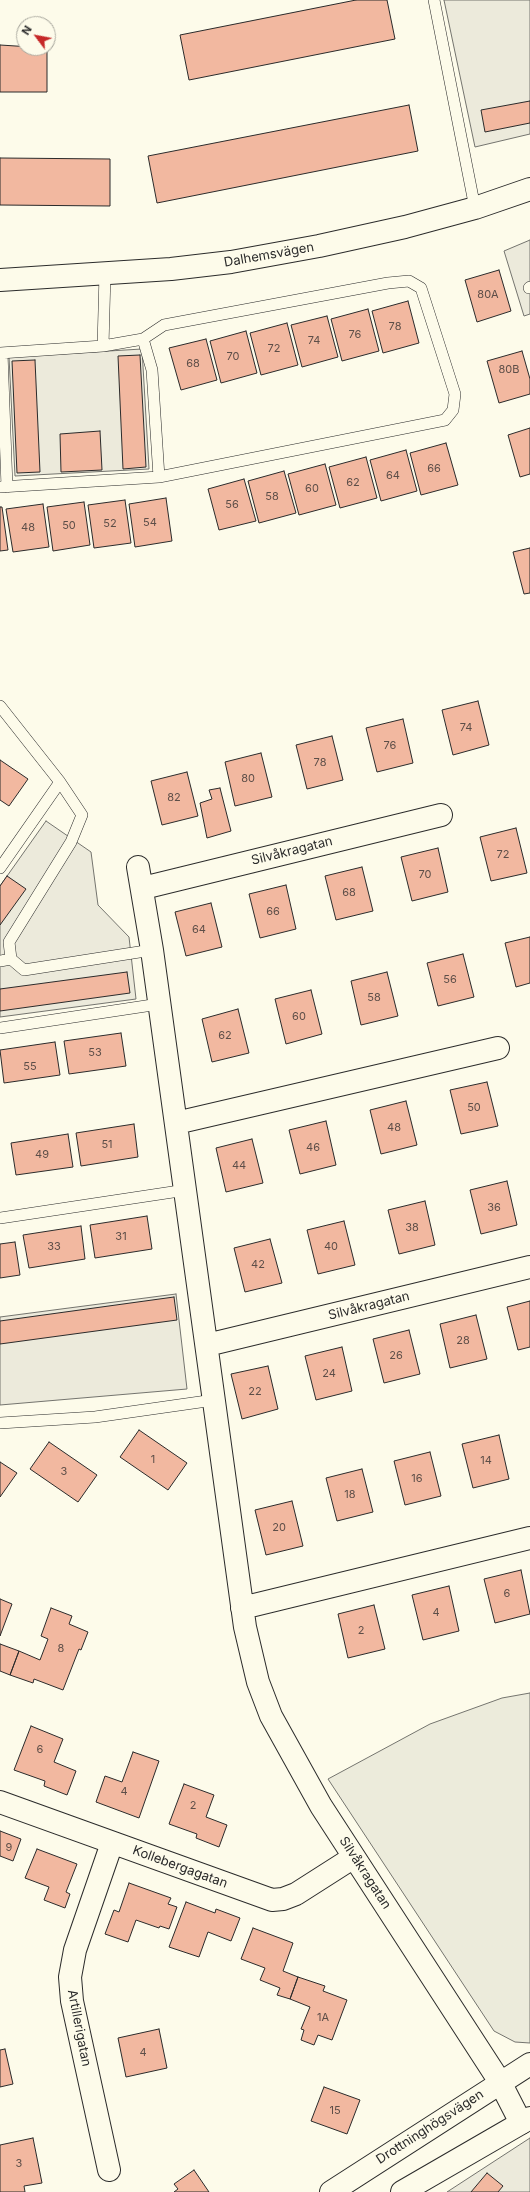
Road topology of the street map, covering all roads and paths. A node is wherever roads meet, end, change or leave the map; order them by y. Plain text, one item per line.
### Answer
1 (434, 0) edge
2 (530, 189) edge
3 (475, 208) junction
4 (105, 274) junction
5 (0, 280) edge
6 (143, 339) junction
7 (104, 346) junction
8 (1, 353) edge
9 (159, 477) junction
10 (4, 487) edge
11 (0, 706) edge
12 (60, 782) junction
13 (441, 815) dead end
14 (138, 867) dead end
15 (0, 868) edge
16 (143, 888) junction
17 (152, 950) junction
18 (5, 960) edge
19 (159, 1004) junction
20 (0, 1028) edge
21 (498, 1048) dead end
22 (176, 1124) junction
23 (186, 1190) junction
24 (0, 1218) edge
25 (530, 1267) edge
26 (207, 1346) junction
27 (214, 1400) junction
28 (0, 1423) edge
29 (530, 1538) edge
30 (242, 1608) junction
31 (0, 1802) edge
32 (112, 1843) junction
33 (354, 1857) junction
34 (530, 2064) edge
35 (500, 2082) junction
36 (526, 2121) edge
37 (109, 2170) dead end
38 (332, 2192) edge
39 (402, 2192) edge

1 - 3 lane
2 - 3 street, Dalhemsvägen
3 - 4 street, Dalhemsvägen
4 - 5 street, Dalhemsvägen
4 - 7 lane
6 - 7 lane
6 - 9 lane
6 - 9 lane
7 - 8 lane
8 - 10 lane
9 - 10 lane
11 - 12 lane
12 - 15 lane
12 - 18 lane
13 - 16 street, Silvåkragatan
14 - 16 street, Silvåkragatan
16 - 17 street, Silvåkragatan
17 - 18 lane
17 - 19 street, Silvåkragatan
19 - 20 lane
19 - 22 street, Silvåkragatan
21 - 22 street
22 - 23 street, Silvåkragatan
23 - 24 lane
23 - 26 street, Silvåkragatan
25 - 26 street, Silvåkragatan
26 - 27 street, Silvåkragatan
27 - 28 lane
27 - 30 street, Silvåkragatan
29 - 30 street
30 - 33 street, Silvåkragatan
31 - 32 street, Kollebergagatan
32 - 33 street, Kollebergagatan
32 - 37 street, Artillerigatan
33 - 35 street, Silvåkragatan
34 - 35 street, Drottninghögsvägen
35 - 36 street, Silvåkragatan
35 - 38 street, Drottninghögsvägen
36 - 39 street

